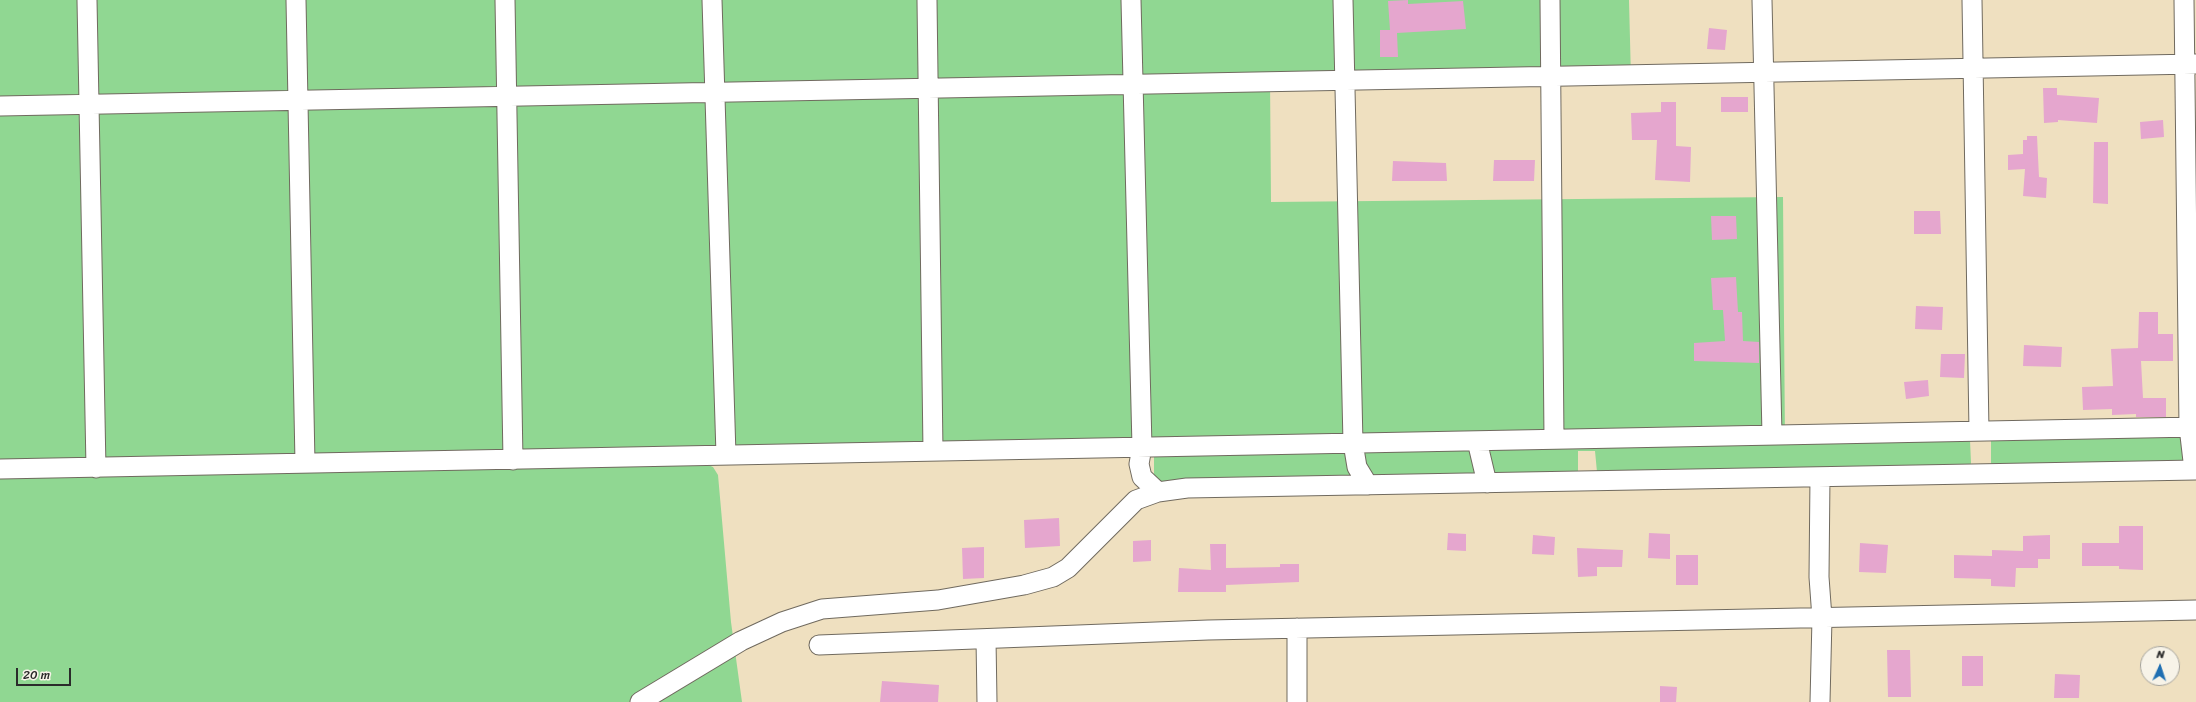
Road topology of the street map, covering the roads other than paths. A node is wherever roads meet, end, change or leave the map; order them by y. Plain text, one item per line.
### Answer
1 (87, 0) edge
2 (296, 0) edge
3 (505, 0) edge
4 (712, 0) edge
5 (927, 0) edge
6 (1131, 0) edge
7 (1343, 0) edge
8 (1550, 0) edge
9 (1762, 0) edge
10 (1972, 0) edge
11 (2184, 0) edge
12 (2190, 64) edge
13 (1972, 68) junction
14 (1764, 72) junction
15 (1551, 76) junction
16 (1345, 80) junction
17 (1133, 84) junction
18 (928, 88) junction
19 (715, 92) junction
20 (507, 96) junction
21 (298, 100) junction
22 (89, 104) junction
23 (0, 106) edge
24 (2192, 427) edge
25 (1979, 431) junction
26 (1772, 435) junction
27 (1554, 439) junction
28 (1477, 441) junction
29 (1353, 443) junction
30 (1142, 447) junction
31 (933, 451) junction
32 (726, 455) junction
33 (513, 460) junction
34 (305, 463) junction
35 (96, 468) junction
36 (0, 469) edge
37 (2195, 470) edge
38 (1820, 477) junction
39 (1487, 483) junction
40 (1368, 485) junction
41 (1158, 492) junction
42 (2196, 610) edge
43 (1822, 618) junction
44 (1297, 628) junction
45 (986, 639) junction
46 (819, 645) dead end
47 (640, 702) edge
48 (986, 702) edge
49 (1298, 702) edge
50 (1820, 702) edge

1 - 22 street
2 - 21 street
3 - 20 street
4 - 19 street
5 - 18 street
6 - 17 street
7 - 16 street
8 - 15 street
9 - 14 street
10 - 13 street
11 - 12 street
12 - 13 street
12 - 24 street
13 - 14 street
13 - 25 street
14 - 15 street
14 - 26 street
15 - 16 street
15 - 27 street
16 - 17 street
16 - 29 street
17 - 18 street
17 - 30 street
18 - 19 street
18 - 31 street
19 - 20 street
19 - 32 street
20 - 21 street
20 - 33 street
21 - 22 street
21 - 34 street
22 - 23 street
22 - 35 street
24 - 25 street
24 - 37 street
25 - 26 street
26 - 27 street
27 - 28 street
28 - 29 street
28 - 39 street
29 - 30 street
29 - 40 street
30 - 31 street
30 - 41 street
31 - 32 street
32 - 33 street
33 - 34 street
34 - 35 street
35 - 36 street
37 - 38 street
38 - 39 street
38 - 43 street
39 - 40 street
40 - 41 street
41 - 47 street
42 - 43 street
43 - 44 street
43 - 50 street
44 - 45 street
44 - 49 street
45 - 46 street
45 - 48 street

